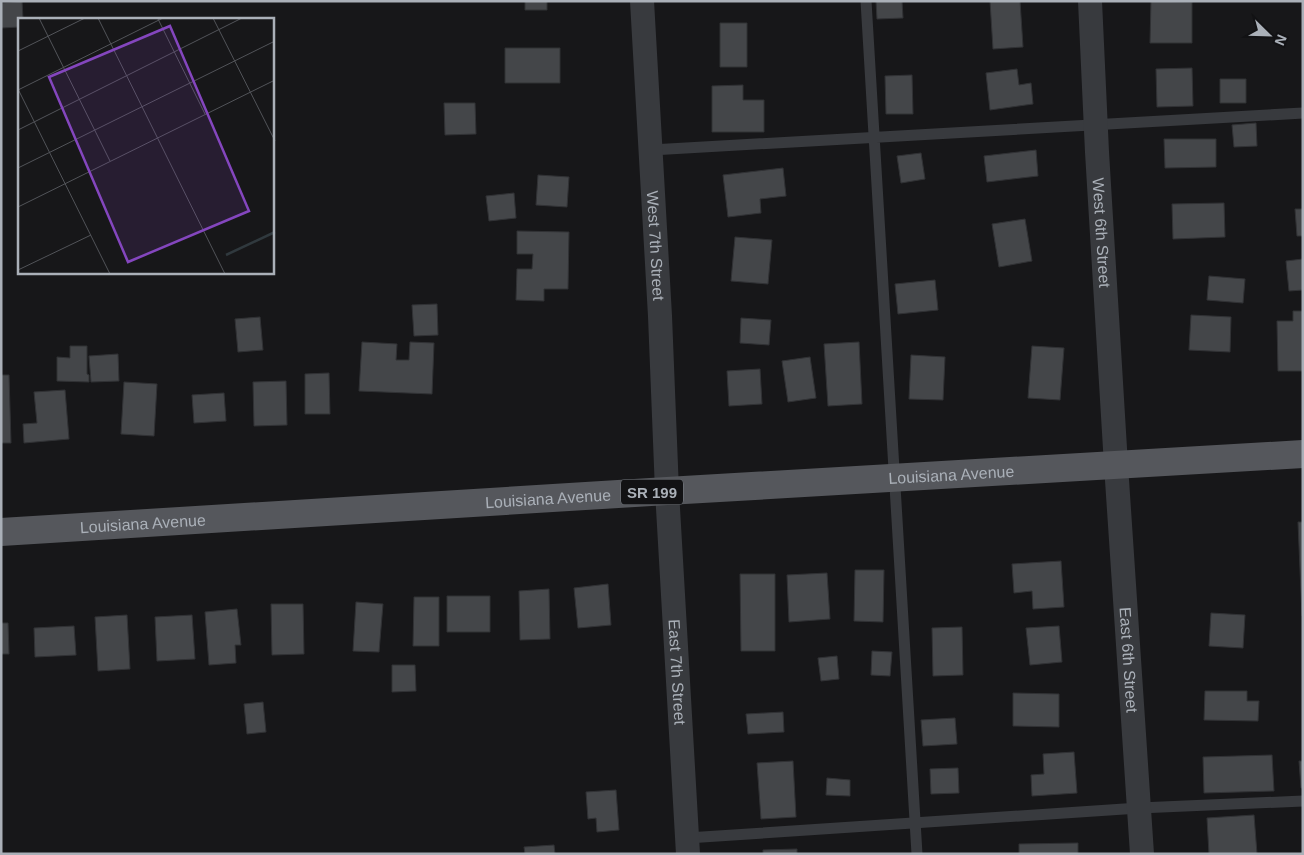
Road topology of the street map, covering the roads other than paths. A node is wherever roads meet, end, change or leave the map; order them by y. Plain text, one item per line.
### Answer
1 (642, 1) edge
2 (866, 1) edge
3 (1090, 1) edge
4 (1303, 113) edge
5 (1096, 125) junction
6 (874, 137) junction
7 (651, 150) junction
8 (1303, 454) edge
9 (1116, 465) junction
10 (895, 478) junction
11 (667, 491) junction
12 (1, 532) edge
13 (1303, 800) edge
14 (1139, 808) junction
15 (915, 823) junction
16 (688, 846) edge
17 (917, 854) edge
18 (1142, 854) edge

1 - 7 street, West 7th Street
2 - 6 lane
3 - 5 street, West 6th Street
4 - 5 lane
5 - 6 lane
5 - 9 street, West 6th Street
6 - 7 lane
6 - 10 lane
7 - 11 street, West 7th Street
8 - 9 main road, Louisiana Avenue / SR 199
9 - 10 main road, Louisiana Avenue / SR 199
9 - 14 street, East 6th Street
10 - 11 main road, Louisiana Avenue / SR 199
10 - 15 lane
11 - 12 main road, Louisiana Avenue / SR 199
11 - 16 street, East 7th Street
13 - 14 lane
14 - 15 lane
14 - 18 street, East 6th Street
15 - 16 lane
15 - 17 lane

